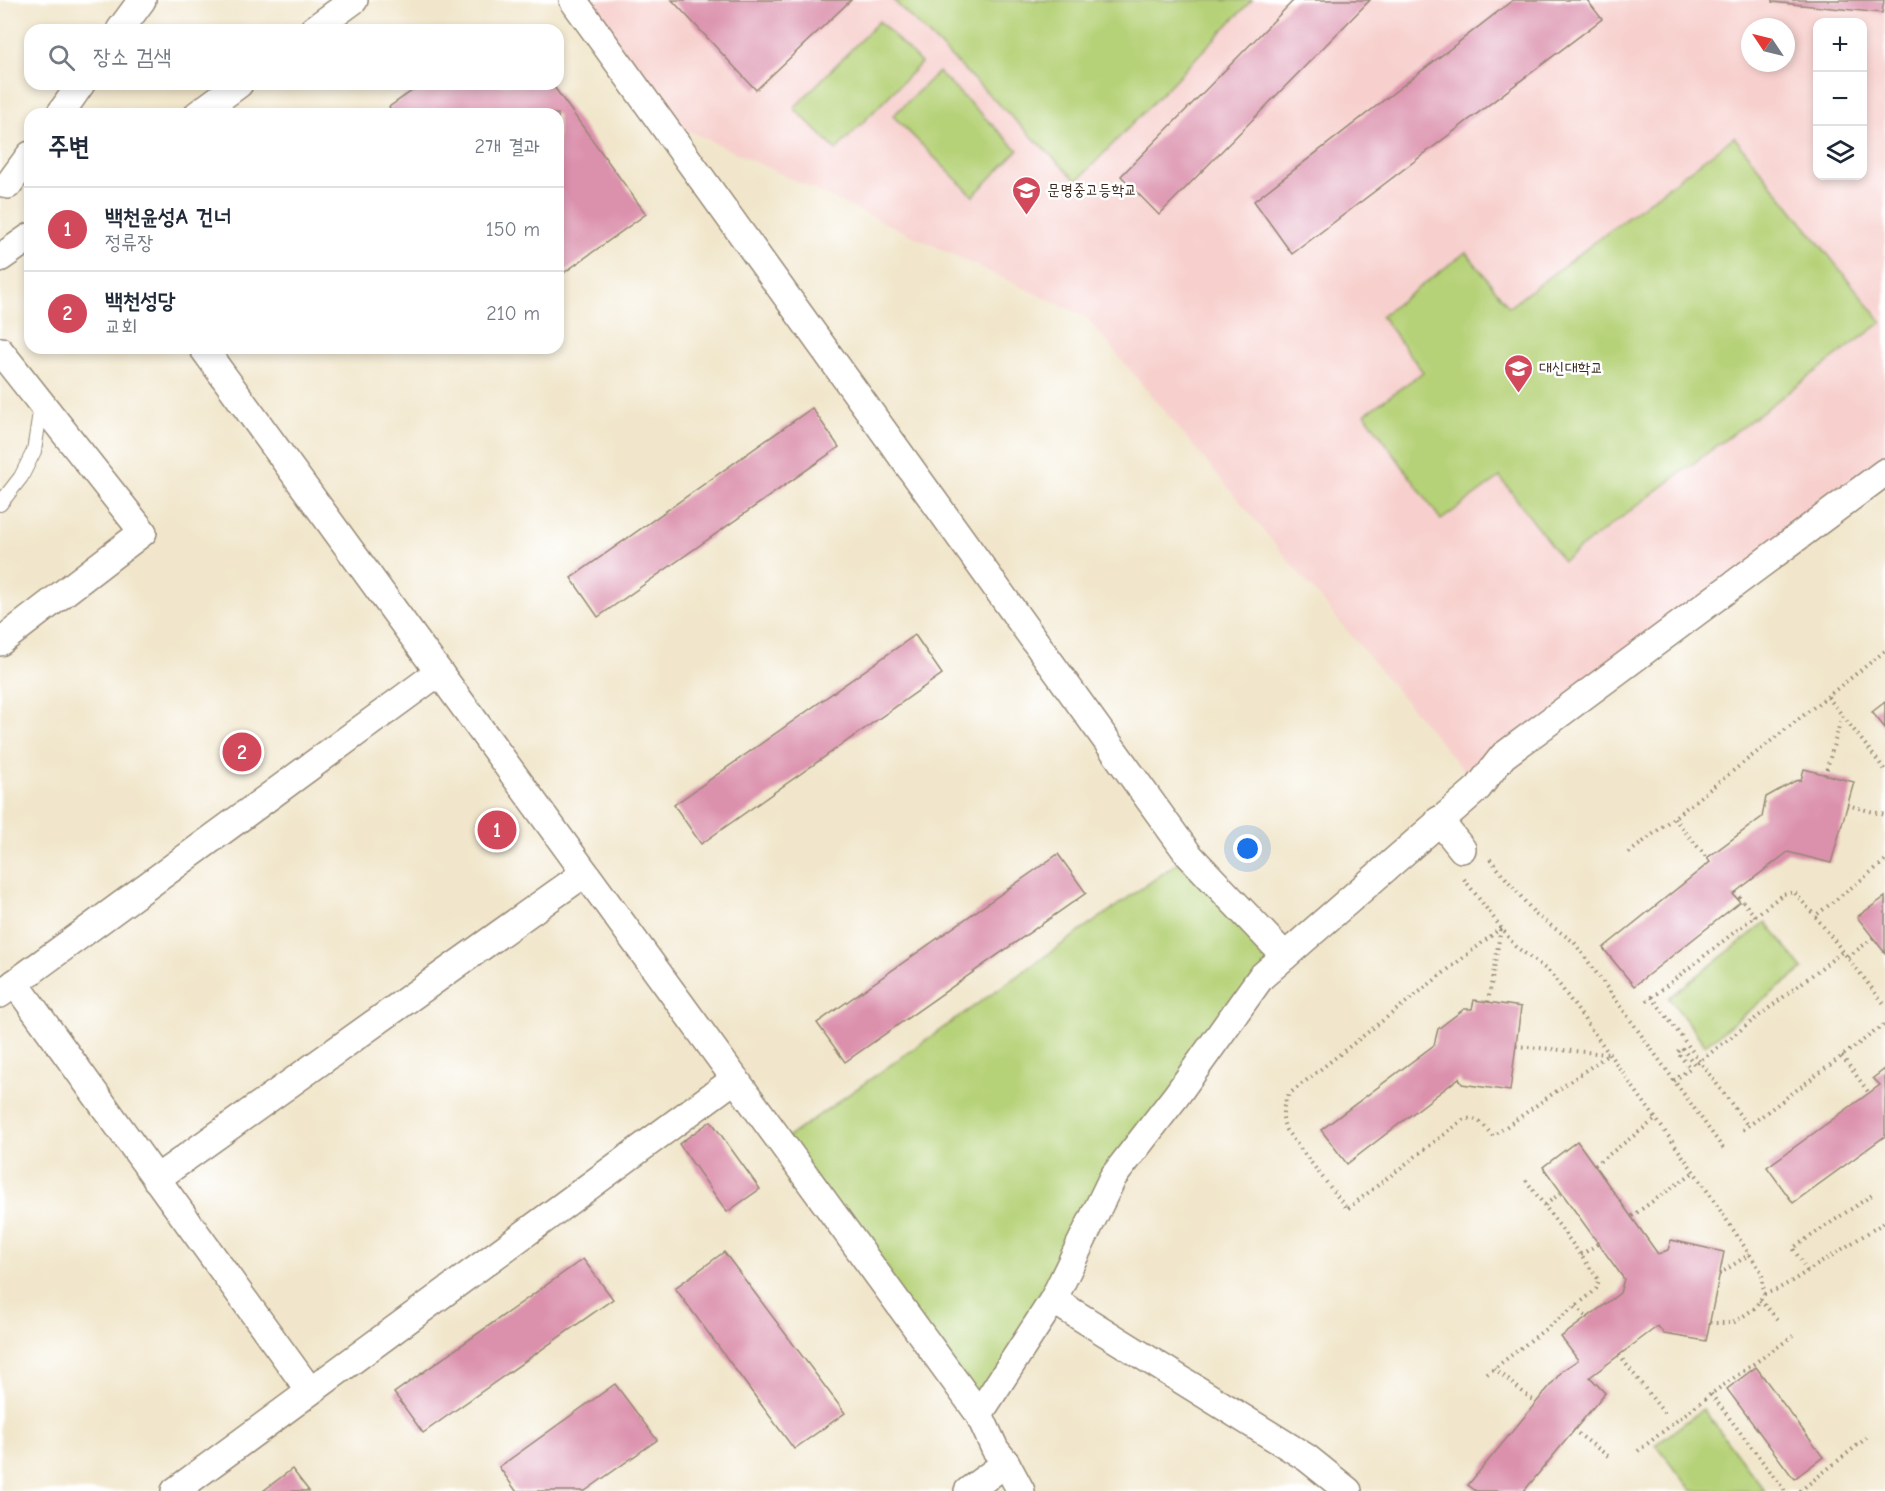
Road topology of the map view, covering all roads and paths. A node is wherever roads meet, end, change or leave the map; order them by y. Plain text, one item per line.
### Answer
1 (142, 0) edge
2 (354, 0) edge
3 (573, 0) edge
4 (124, 24) edge
5 (321, 24) edge
6 (77, 90) edge
7 (231, 90) edge
8 (64, 108) edge
9 (206, 108) edge
10 (24, 167) edge
11 (13, 188) edge
12 (24, 241) edge
13 (0, 258) edge
14 (0, 351) edge
15 (206, 354) edge
16 (41, 403) junction
17 (1885, 472) edge
18 (0, 504) edge
19 (0, 642) edge
20 (1885, 651) edge
21 (439, 672) junction
22 (1828, 697) junction
23 (1842, 716) junction
24 (1885, 770) edge
25 (1825, 775) dead end
26 (1847, 805) dead end
27 (1885, 815) edge
28 (1674, 818) junction
29 (1439, 820) junction
30 (1473, 850) joint
31 (1629, 853) dead end
32 (1707, 858) dead end
33 (1885, 861) edge
34 (585, 873) junction
35 (1462, 877) dead end
36 (1736, 892) dead end
37 (1755, 916) junction
38 (1815, 916) junction
39 (1501, 928) junction
40 (1873, 938) dead end
41 (1842, 951) junction
42 (1286, 956) junction
43 (1848, 957) junction
44 (7, 988) edge
45 (1652, 997) junction
46 (1647, 1000) dead end
47 (1488, 1002) dead end
48 (1885, 1005) edge
49 (1885, 1024) edge
50 (1516, 1046) dead end
51 (1609, 1054) junction
52 (1842, 1056) junction
53 (1701, 1062) junction
54 (735, 1079) junction
55 (1674, 1081) junction
56 (1869, 1093) dead end
57 (1656, 1119) junction
58 (1748, 1126) junction
59 (1743, 1130) dead end
60 (1725, 1151) dead end
61 (1595, 1165) dead end
62 (1694, 1172) junction
63 (156, 1179) junction
64 (1525, 1179) dead end
65 (1562, 1192) dead end
66 (1872, 1195) dead end
67 (1545, 1205) junction
68 (1632, 1216) dead end
69 (1885, 1222) edge
70 (1599, 1243) dead end
71 (1750, 1254) junction
72 (1581, 1255) junction
73 (1807, 1272) junction
74 (1719, 1274) dead end
75 (1764, 1294) junction
76 (1053, 1300) junction
77 (1761, 1300) junction
78 (1576, 1306) junction
79 (1587, 1318) dead end
80 (1779, 1322) dead end
81 (1709, 1323) dead end
82 (1793, 1336) dead end
83 (1619, 1355) dead end
84 (1494, 1368) junction
85 (1487, 1374) dead end
86 (310, 1391) junction
87 (1711, 1394) junction
88 (1535, 1402) dead end
89 (1664, 1413) dead end
90 (979, 1414) junction
91 (1573, 1430) dead end
92 (1869, 1436) dead end
93 (1638, 1451) dead end
94 (1608, 1456) dead end
95 (1006, 1463) junction
96 (175, 1491) edge
97 (968, 1491) edge
98 (1021, 1491) edge
99 (1348, 1491) edge
100 (1785, 1491) edge
101 (1800, 1491) edge

1 - 4 street
2 - 5 street
3 - 42 street
6 - 8 street
7 - 9 street
10 - 11 street
12 - 13 street
14 - 16 street
15 - 21 street
16 - 18 lane
16 - 19 street
17 - 29 street
20 - 22 path
21 - 34 street
21 - 44 street
22 - 23 path
22 - 28 path
23 - 24 path
23 - 25 path
26 - 27 path
28 - 31 path
28 - 32 path
29 - 30 street
29 - 42 street
30 - 55 path
33 - 38 path
34 - 54 street
34 - 63 street
35 - 39 path
36 - 37 path
37 - 38 path
37 - 45 path
38 - 41 path
39 - 47 path
39 - 51 path
39 - 51 path
40 - 43 path
41 - 43 path
41 - 53 path
42 - 76 street
43 - 48 path
44 - 63 street
45 - 46 path
45 - 53 path
49 - 52 path
50 - 51 path
51 - 57 path
52 - 56 path
52 - 58 path
53 - 55 path
53 - 58 path
54 - 86 street
54 - 90 street
55 - 60 path
57 - 61 path
57 - 62 path
58 - 59 path
62 - 68 path
62 - 71 path
63 - 86 street
64 - 67 path
65 - 67 path
66 - 73 path
67 - 72 path
69 - 73 path
70 - 72 path
71 - 74 path
71 - 75 path
72 - 78 path
73 - 75 path
75 - 77 path
76 - 90 street
76 - 99 street
77 - 80 path
77 - 81 path
78 - 79 path
78 - 84 path
82 - 87 path
83 - 89 path
84 - 85 path
84 - 88 path
86 - 96 street
87 - 93 path
87 - 100 path
90 - 95 street
91 - 94 path
92 - 101 path
95 - 97 street
95 - 98 street

